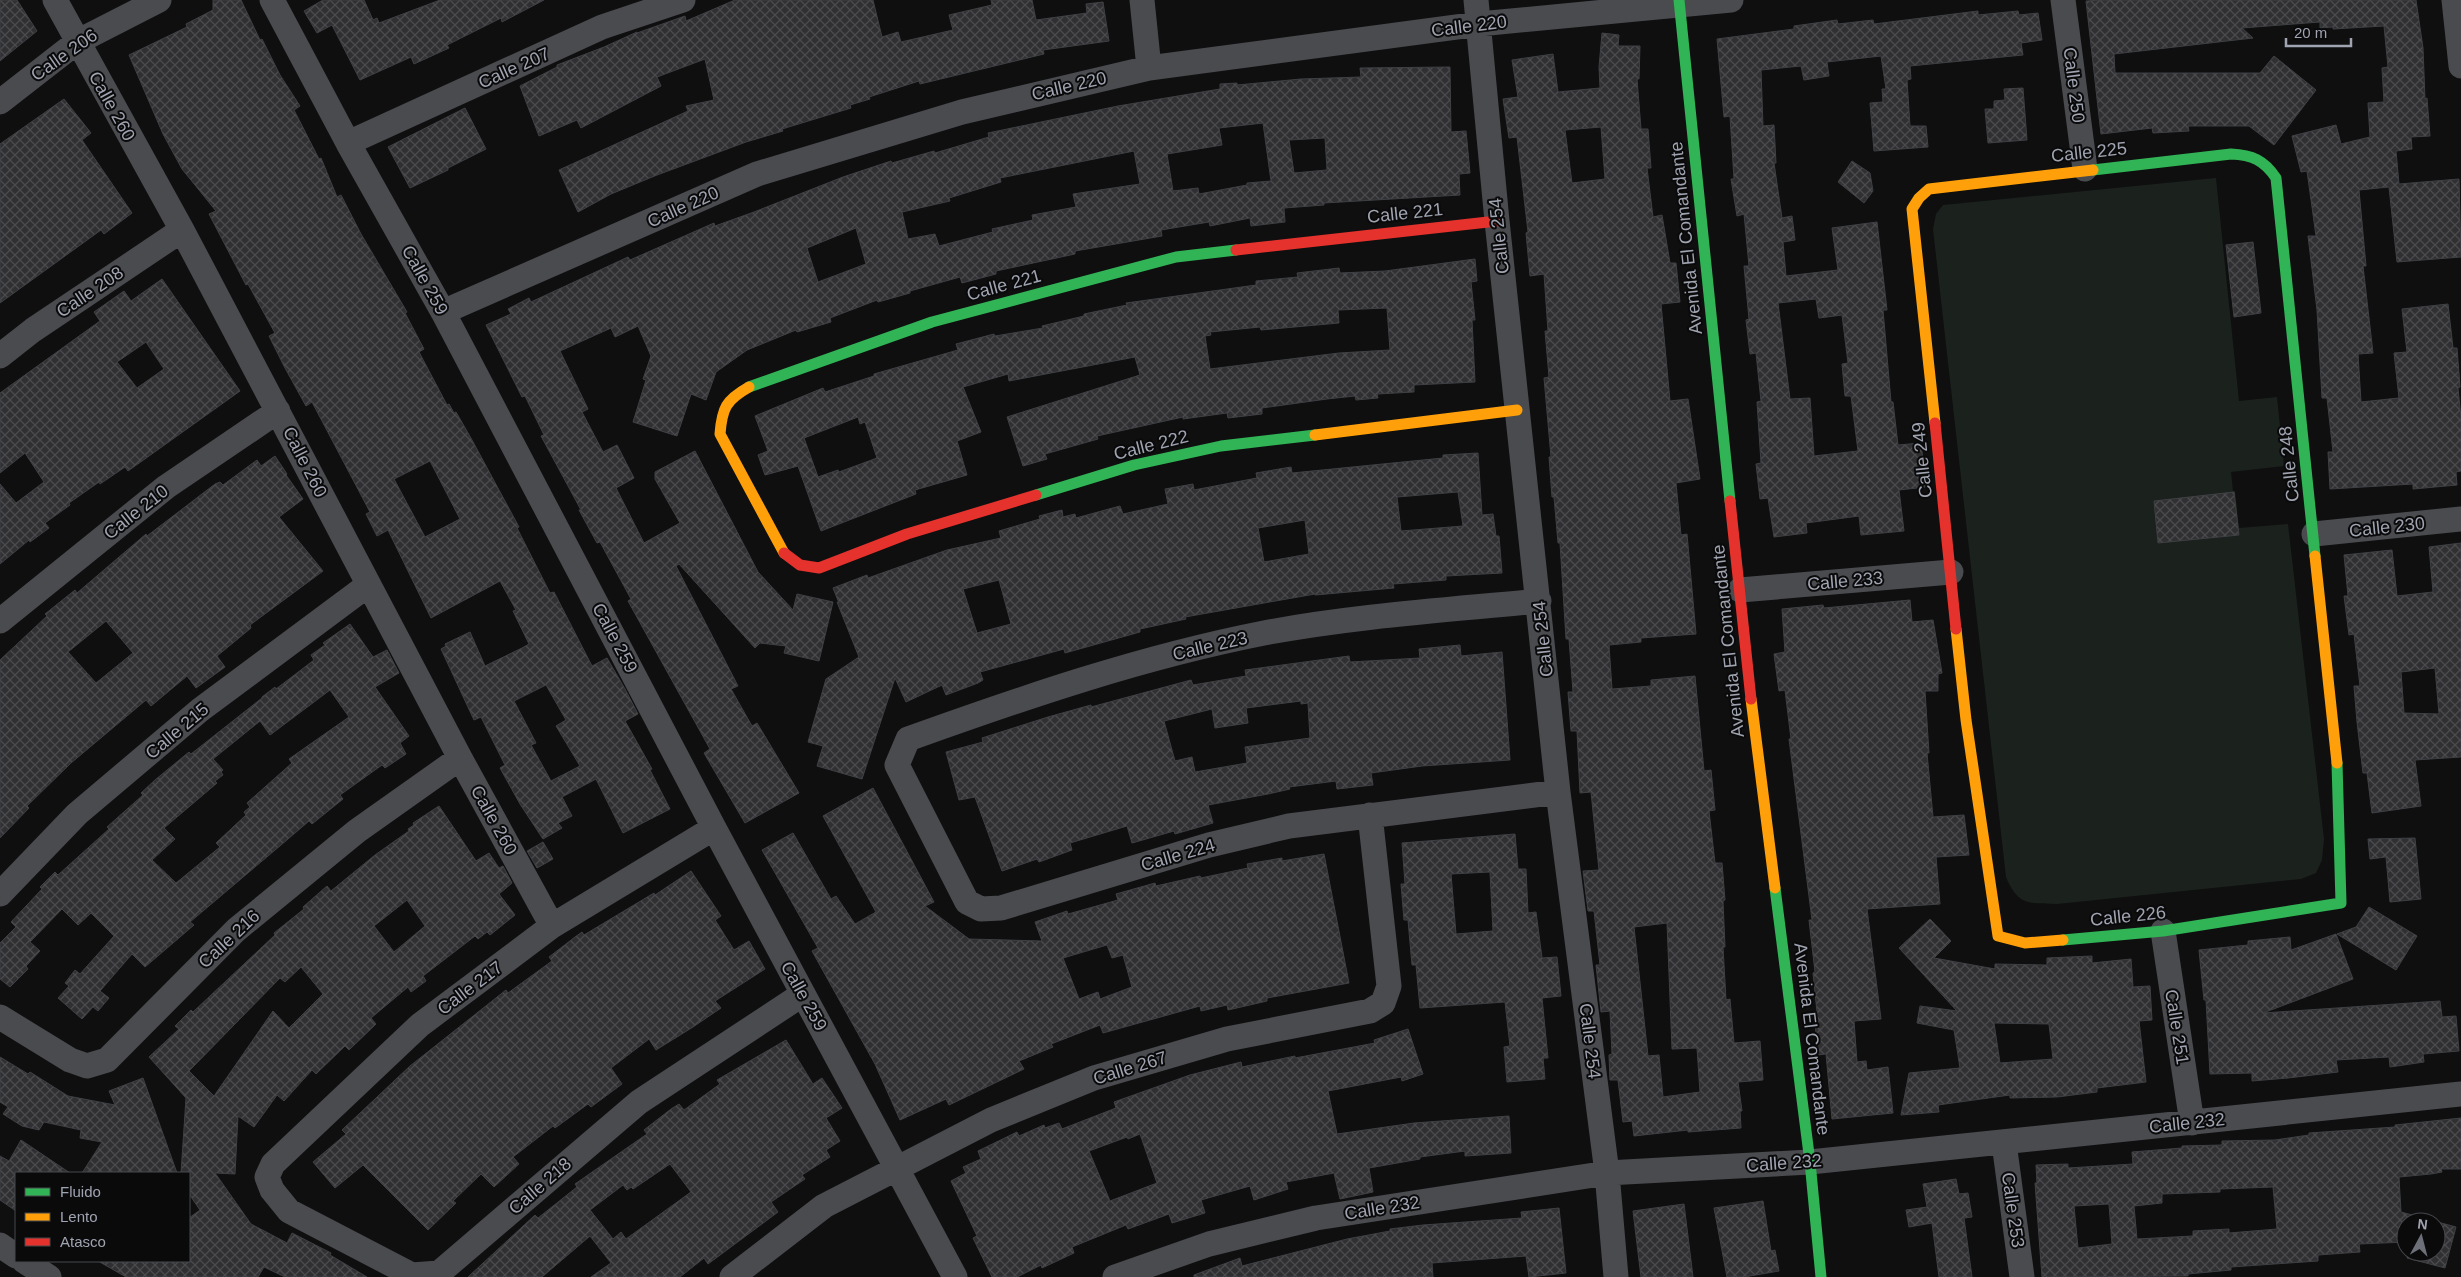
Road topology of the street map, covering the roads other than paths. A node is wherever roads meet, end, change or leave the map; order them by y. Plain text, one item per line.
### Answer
1 (55, 0) edge
2 (159, 0) edge
3 (272, 0) edge
4 (683, 0) edge
5 (1142, 0) edge
6 (1731, 0) edge
7 (2063, 0) edge
8 (2454, 0) edge
9 (1679, 2) edge
10 (1477, 12) edge
11 (76, 42) junction
12 (2461, 66) edge
13 (1149, 68) junction
14 (0, 102) edge
15 (348, 143) junction
16 (2266, 162) joint
17 (2085, 169) junction
18 (1919, 198) joint
19 (1497, 221) junction
20 (182, 230) junction
21 (443, 312) junction
22 (0, 356) edge
23 (1517, 410) junction
24 (278, 411) junction
25 (2461, 519) edge
26 (2314, 534) junction
27 (806, 568) joint
28 (1951, 572) junction
29 (368, 586) junction
30 (1740, 590) junction
31 (1539, 601) junction
32 (0, 620) edge
33 (1966, 720) joint
34 (901, 754) joint
35 (460, 758) junction
36 (2336, 766) joint
37 (1558, 792) junction
38 (1370, 815) junction
39 (714, 828) junction
40 (0, 894) edge
41 (552, 926) junction
42 (2163, 931) junction
43 (803, 994) junction
44 (0, 1016) edge
45 (2461, 1094) edge
46 (2192, 1123) junction
47 (2004, 1143) junction
48 (1810, 1162) junction
49 (896, 1168) junction
50 (1607, 1172) junction
51 (272, 1190) joint
52 (0, 1245) edge
53 (15, 1255) edge
54 (26, 1262) edge
55 (50, 1277) edge
56 (732, 1277) edge
57 (955, 1277) edge
58 (1115, 1277) edge
59 (1616, 1277) edge
60 (1821, 1277) edge
61 (2022, 1277) edge

1 - 11 street, Calle 260
2 - 11 street, Calle 206
3 - 15 street, Calle 259
4 - 15 street, Calle 207
5 - 13 street
6 - 9 street, Calle 220
7 - 17 street, Calle 250
8 - 12 street
9 - 10 street, Calle 220
9 - 30 street, Avenida El Comandante
10 - 13 street, Calle 220
10 - 19 street, Calle 254
11 - 14 street, Calle 206
11 - 20 street, Calle 260
13 - 21 street, Calle 220
15 - 21 street, Calle 259
16 - 17 street, Calle 225
16 - 26 street, Calle 248
17 - 18 street, Calle 225
18 - 28 street, Calle 249
19 - 23 street, Calle 254
19 - 27 street, Calle 221
20 - 22 street, Calle 208
20 - 24 street, Calle 260
21 - 39 street, Calle 259
23 - 27 street, Calle 222
23 - 31 street, Calle 254
24 - 29 street, Calle 260
24 - 32 street, Calle 210
25 - 26 street, Calle 230
26 - 36 street, Calle 248
28 - 30 street, Calle 233
28 - 33 street, Calle 249
29 - 35 street, Calle 260
29 - 40 street, Calle 215
30 - 48 street, Avenida El Comandante
31 - 34 street, Calle 223
31 - 37 street, Calle 254
33 - 42 street, Calle 226
34 - 38 street, Calle 224
35 - 41 street, Calle 260
35 - 44 street, Calle 216
36 - 42 street, Calle 226
37 - 38 street, Calle 224
37 - 50 street, Calle 254
38 - 49 street, Calle 267
39 - 41 street, Calle 217
39 - 43 street, Calle 259
41 - 51 street, Calle 217
42 - 46 street, Calle 251
43 - 49 street, Calle 259
43 - 51 street, Calle 218
45 - 46 street, Calle 232
46 - 47 street, Calle 232
47 - 48 street, Calle 232
47 - 61 street, Calle 253
48 - 50 street, Calle 232
48 - 60 street, Avenida El Comandante
49 - 56 street, Calle 267
49 - 57 street, Calle 259
50 - 58 street, Calle 232
50 - 59 street, Calle 254
52 - 53 street
54 - 55 street

